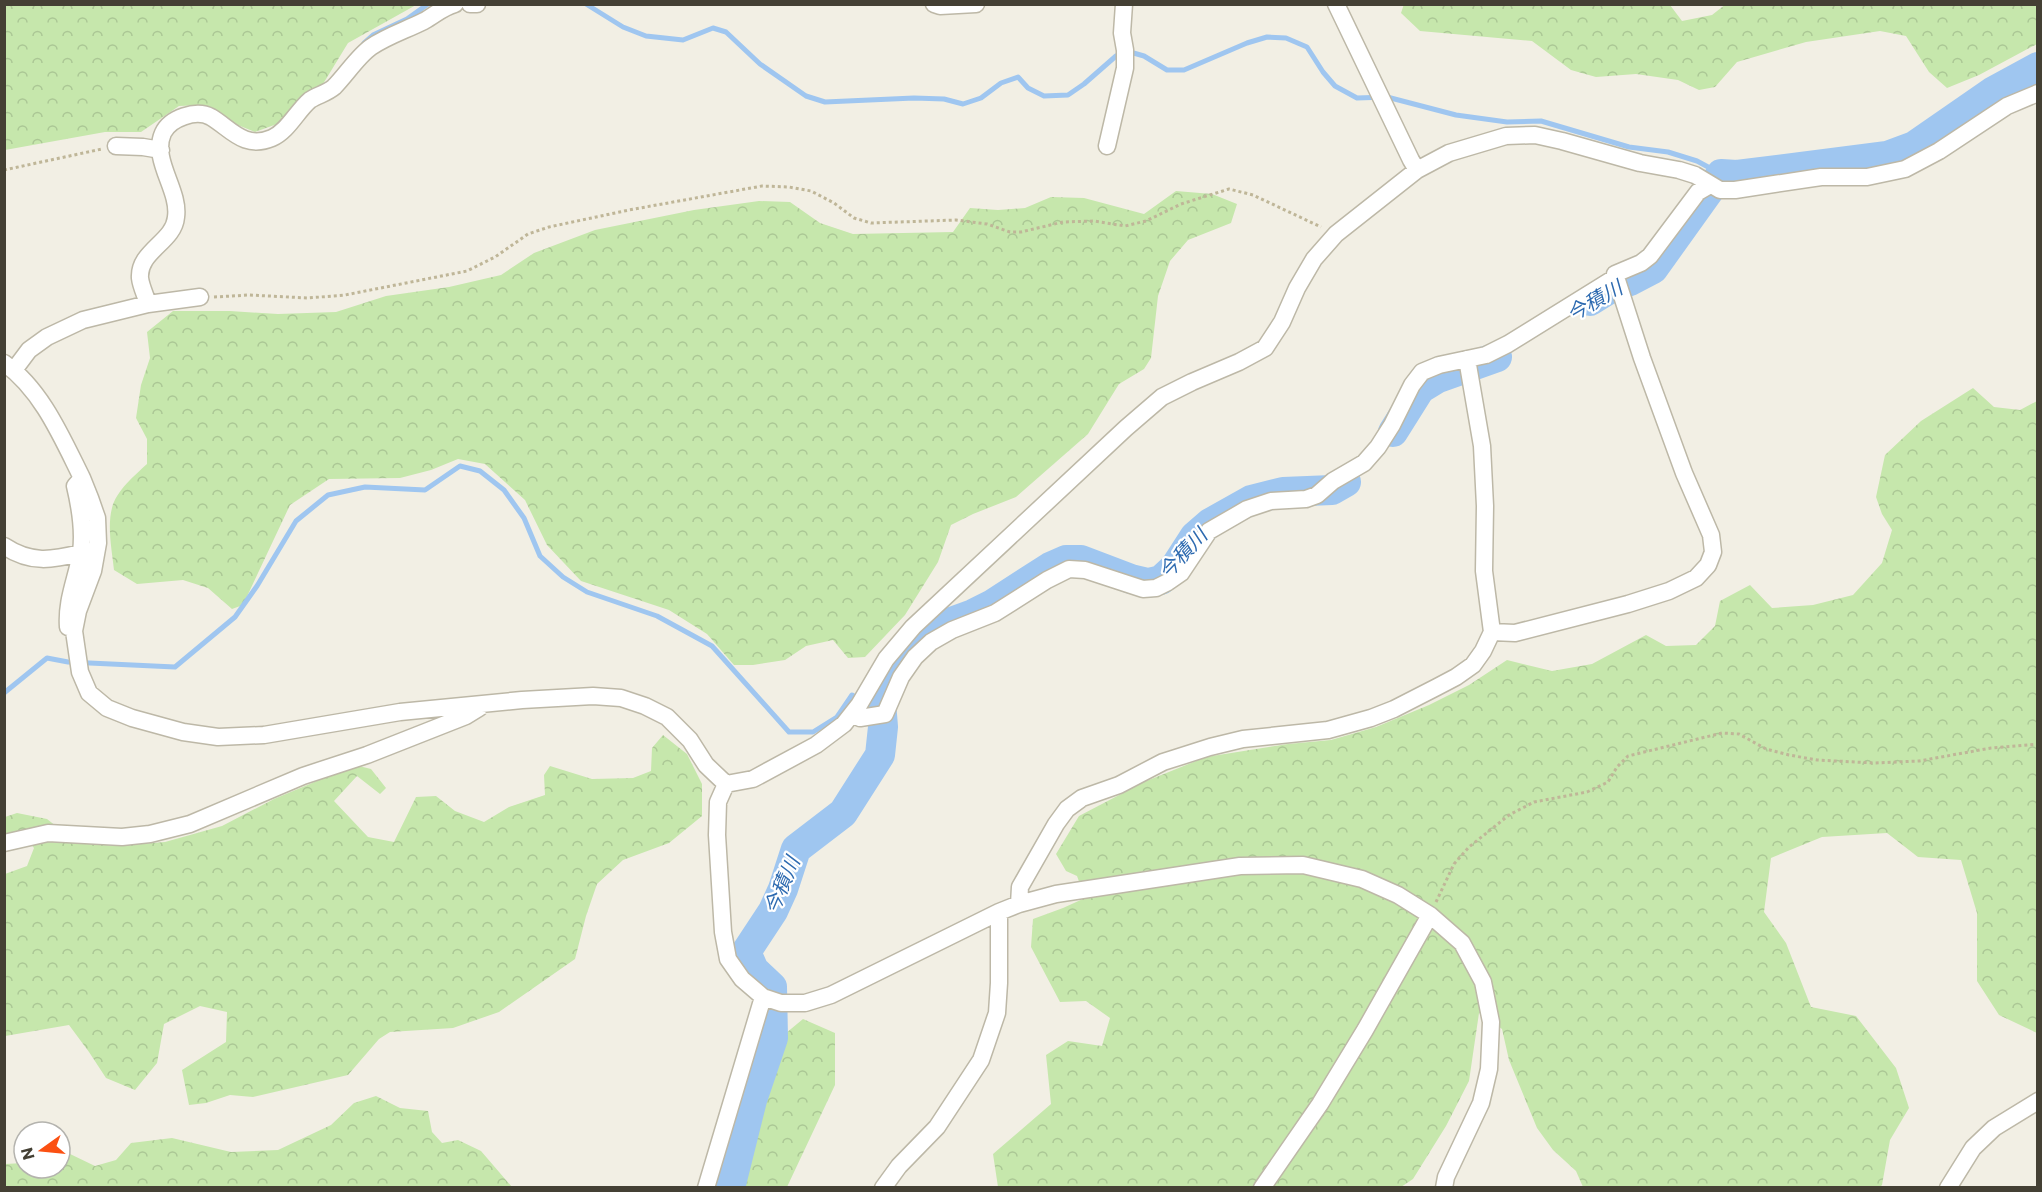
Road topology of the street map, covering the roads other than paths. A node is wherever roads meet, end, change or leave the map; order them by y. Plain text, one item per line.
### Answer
1 (455, 4) edge
2 (470, 4) edge
3 (477, 4) edge
4 (934, 4) edge
5 (976, 4) edge
6 (1124, 4) edge
7 (1336, 4) edge
8 (2037, 93) edge
9 (116, 146) road end
10 (1107, 146) dead end
11 (161, 150) junction
12 (1417, 170) junction
13 (1710, 185) junction
14 (1616, 277) junction
15 (200, 297) road end
16 (148, 304) junction
17 (1467, 360) junction
18 (9, 367) edge
19 (82, 478) junction
20 (4, 546) edge
21 (81, 553) junction
22 (74, 631) junction
23 (1492, 632) junction
24 (485, 705) junction
25 (852, 714) junction
26 (726, 784) junction
27 (4, 843) edge
28 (1019, 904) junction
29 (999, 912) junction
30 (1430, 915) junction
31 (763, 997) junction
32 (2037, 1101) edge
33 (706, 1188) edge
34 (883, 1188) edge
35 (1262, 1188) edge
36 (1444, 1188) edge
37 (1948, 1188) edge

1 - 11 street
2 - 3 street
4 - 5 street
6 - 10 street
7 - 12 street
8 - 13 street
9 - 11 street
11 - 16 street
12 - 13 street
12 - 25 street
13 - 14 street
14 - 17 street
14 - 23 street
15 - 16 street
16 - 18 street
17 - 23 street
17 - 25 street
18 - 19 street
19 - 21 street
19 - 22 street
20 - 21 street
21 - 22 street
22 - 24 street
23 - 28 street
24 - 26 street
24 - 27 street
25 - 26 street
26 - 31 street
28 - 29 street
28 - 30 street
29 - 31 street
29 - 34 street
30 - 35 street
30 - 36 street
31 - 33 street
32 - 37 street

